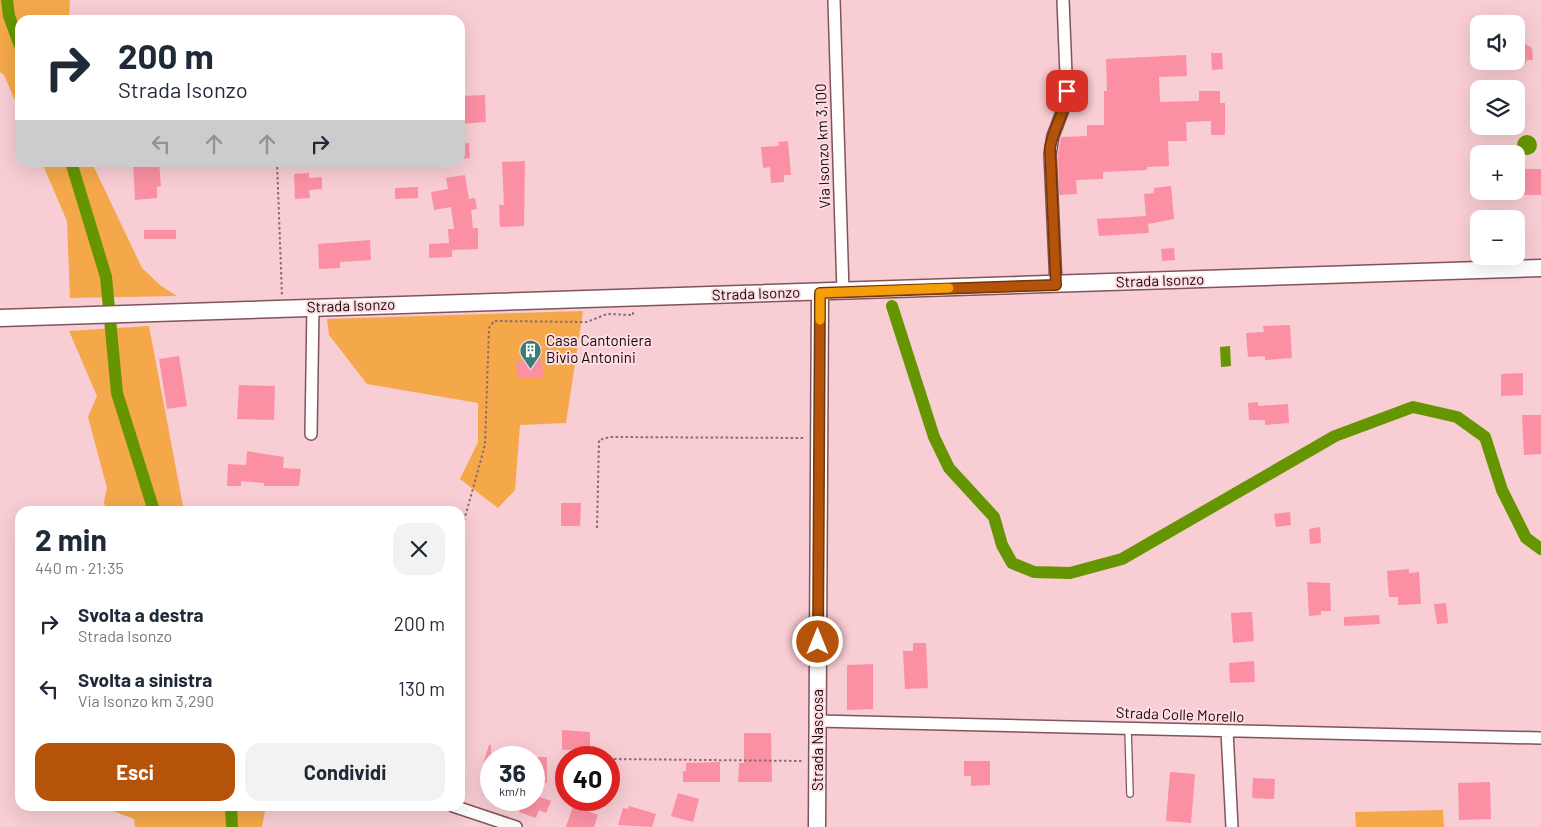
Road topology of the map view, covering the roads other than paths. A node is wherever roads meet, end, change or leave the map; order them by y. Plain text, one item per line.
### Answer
1 (834, 0) edge
2 (1063, 0) edge
3 (1541, 268) edge
4 (1056, 285) junction
5 (842, 292) junction
6 (820, 293) junction
7 (313, 308) junction
8 (0, 318) edge
9 (310, 434) dead end
10 (817, 721) junction
11 (1128, 728) junction
12 (1227, 731) junction
13 (1541, 738) edge
14 (1130, 794) dead end
15 (465, 810) edge
16 (516, 827) edge
17 (817, 827) edge
18 (1232, 827) edge

1 - 5 street, Via Isonzo km 3,100
2 - 4 street
3 - 4 main road, Strada Isonzo
4 - 5 main road, Strada Isonzo
5 - 6 main road, Strada Isonzo
6 - 7 main road, Strada Isonzo
6 - 10 main road, Strada Nascosa
7 - 8 main road, Strada Isonzo
7 - 9 street
10 - 11 street, Strada Colle Morello
10 - 17 main road, Strada Nascosa
11 - 12 street, Strada Colle Morello
11 - 14 lane
12 - 13 street, Strada Colle Morello
12 - 18 street
15 - 16 street

